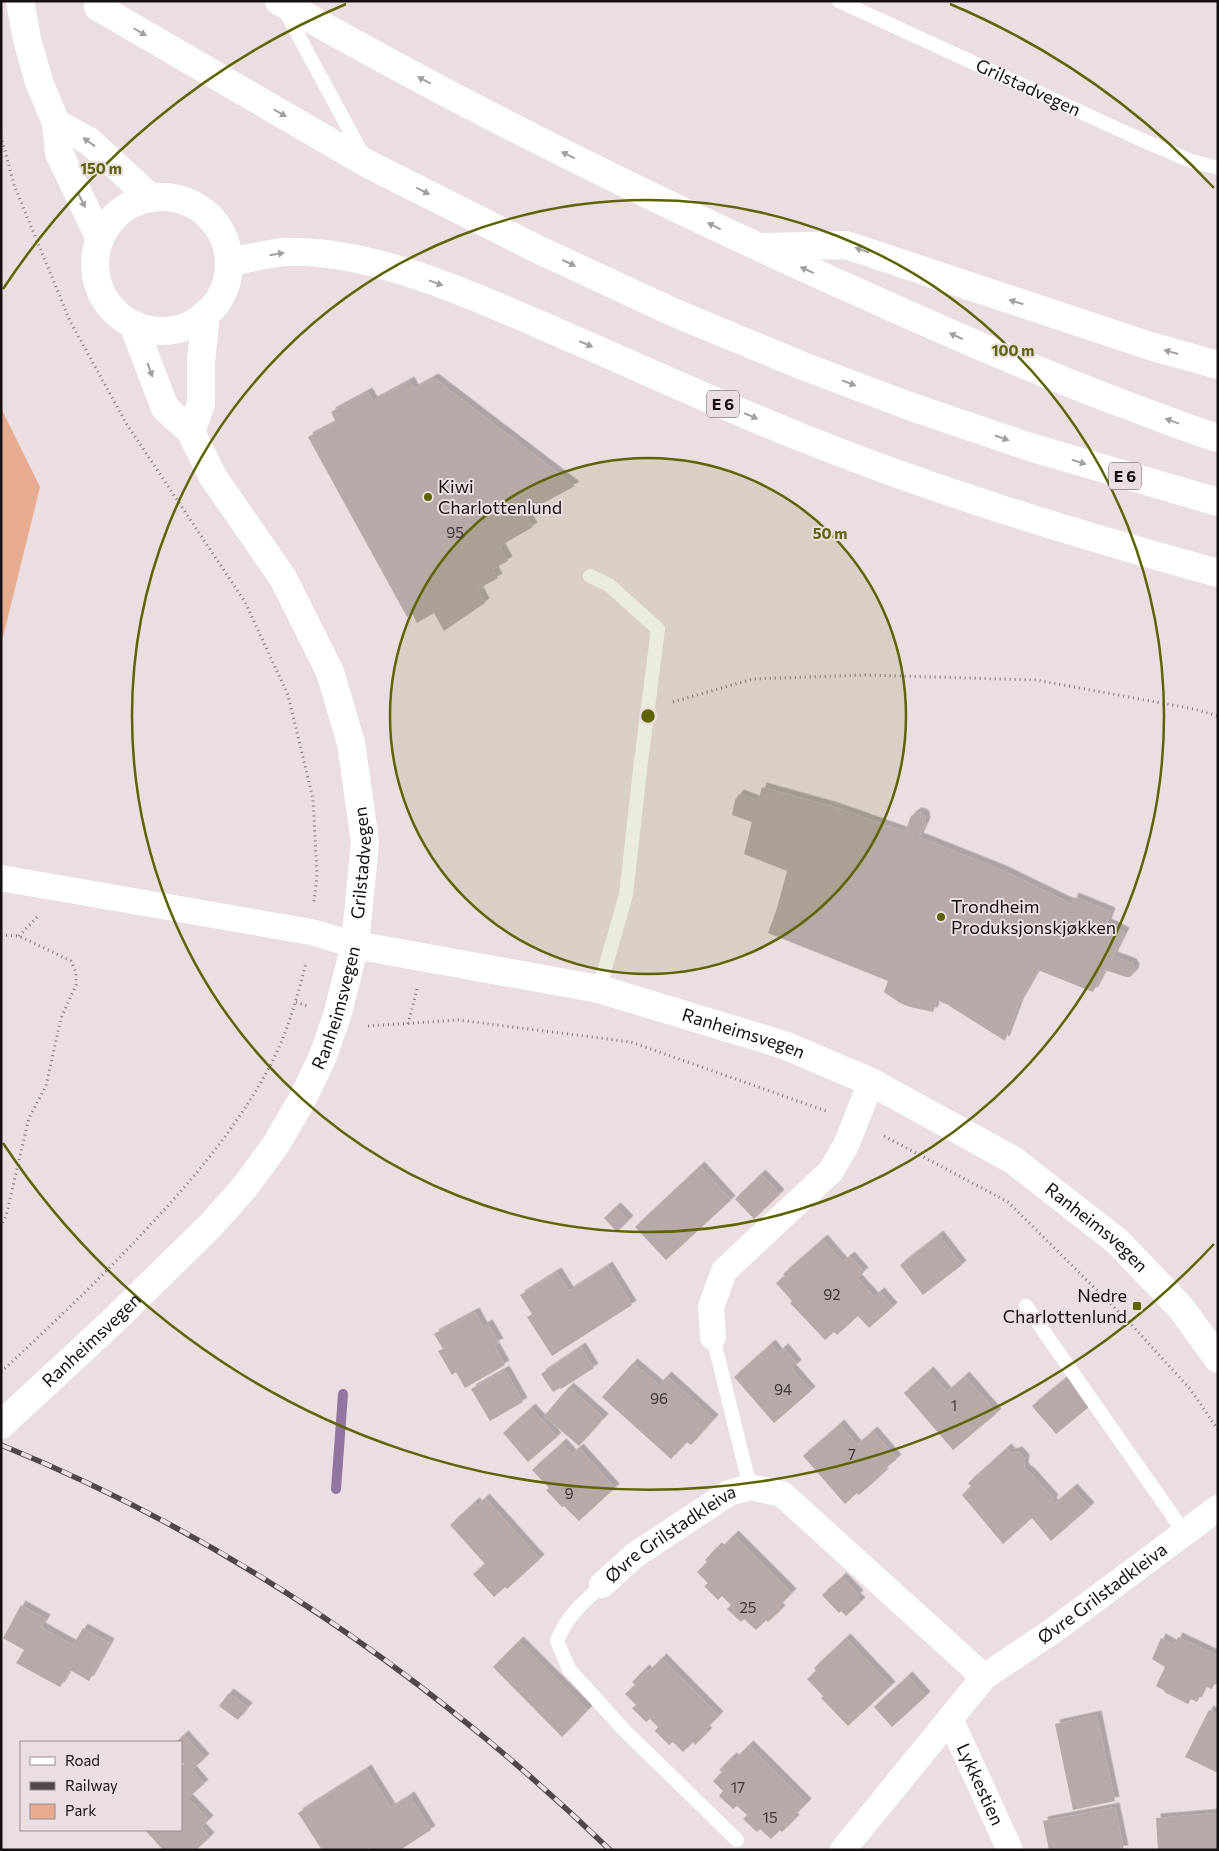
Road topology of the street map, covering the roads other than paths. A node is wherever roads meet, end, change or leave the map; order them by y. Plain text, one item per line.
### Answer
1 (20, 1) edge
2 (279, 1) edge
3 (839, 1) edge
4 (98, 7) dead end
5 (56, 123) junction
6 (368, 164) junction
7 (1218, 168) edge
8 (151, 198) junction
9 (100, 239) junction
10 (758, 248) junction
11 (229, 262) junction
12 (206, 313) junction
13 (133, 324) junction
14 (1218, 365) edge
15 (191, 432) junction
16 (1218, 438) edge
17 (1218, 502) edge
18 (1218, 573) edge
19 (590, 576) dead end
20 (1, 878) edge
21 (355, 945) junction
22 (599, 990) junction
23 (871, 1082) junction
24 (1026, 1306) dead end
25 (713, 1337) joint
26 (1218, 1359) edge
27 (1, 1425) edge
28 (750, 1487) junction
29 (1218, 1508) edge
30 (1184, 1532) junction
31 (602, 1585) joint
32 (984, 1677) junction
33 (950, 1719) junction
34 (737, 1840) dead end
35 (843, 1850) edge
36 (1010, 1850) edge

1 - 5 main road
2 - 6 lane
10 -> 2 main road
3 - 7 lane, Grilstadvegen
4 -> 6 main road, E 6
8 -> 5 main road
5 -> 9 main road
6 -> 17 main road, E 6
8 - 9 main road
8 - 11 main road
9 - 13 main road
14 -> 10 main road
16 -> 10 main road
11 - 12 main road
11 -> 18 main road, E 6
12 - 13 main road
12 - 15 main road
13 -> 15 main road, Grilstadvegen
15 - 21 main road, Grilstadvegen
19 - 22 lane
20 - 21 street, Grilstadvegen
21 - 22 main road, Ranheimsvegen
21 - 27 main road, Ranheimsvegen
22 - 23 main road, Ranheimsvegen
23 - 25 street
23 - 26 main road, Ranheimsvegen
24 - 30 lane
25 - 28 lane
28 - 31 street, Øvre Grilstadkleiva
28 - 32 street, Øvre Grilstadkleiva
29 - 30 street, Øvre Grilstadkleiva
30 - 32 street, Øvre Grilstadkleiva
31 - 34 lane, Øvre Grilstadkleiva
32 - 33 street, Øvre Grilstadkleiva
33 - 35 street, Øvre Grilstadkleiva
33 - 36 street, Lykkestien

